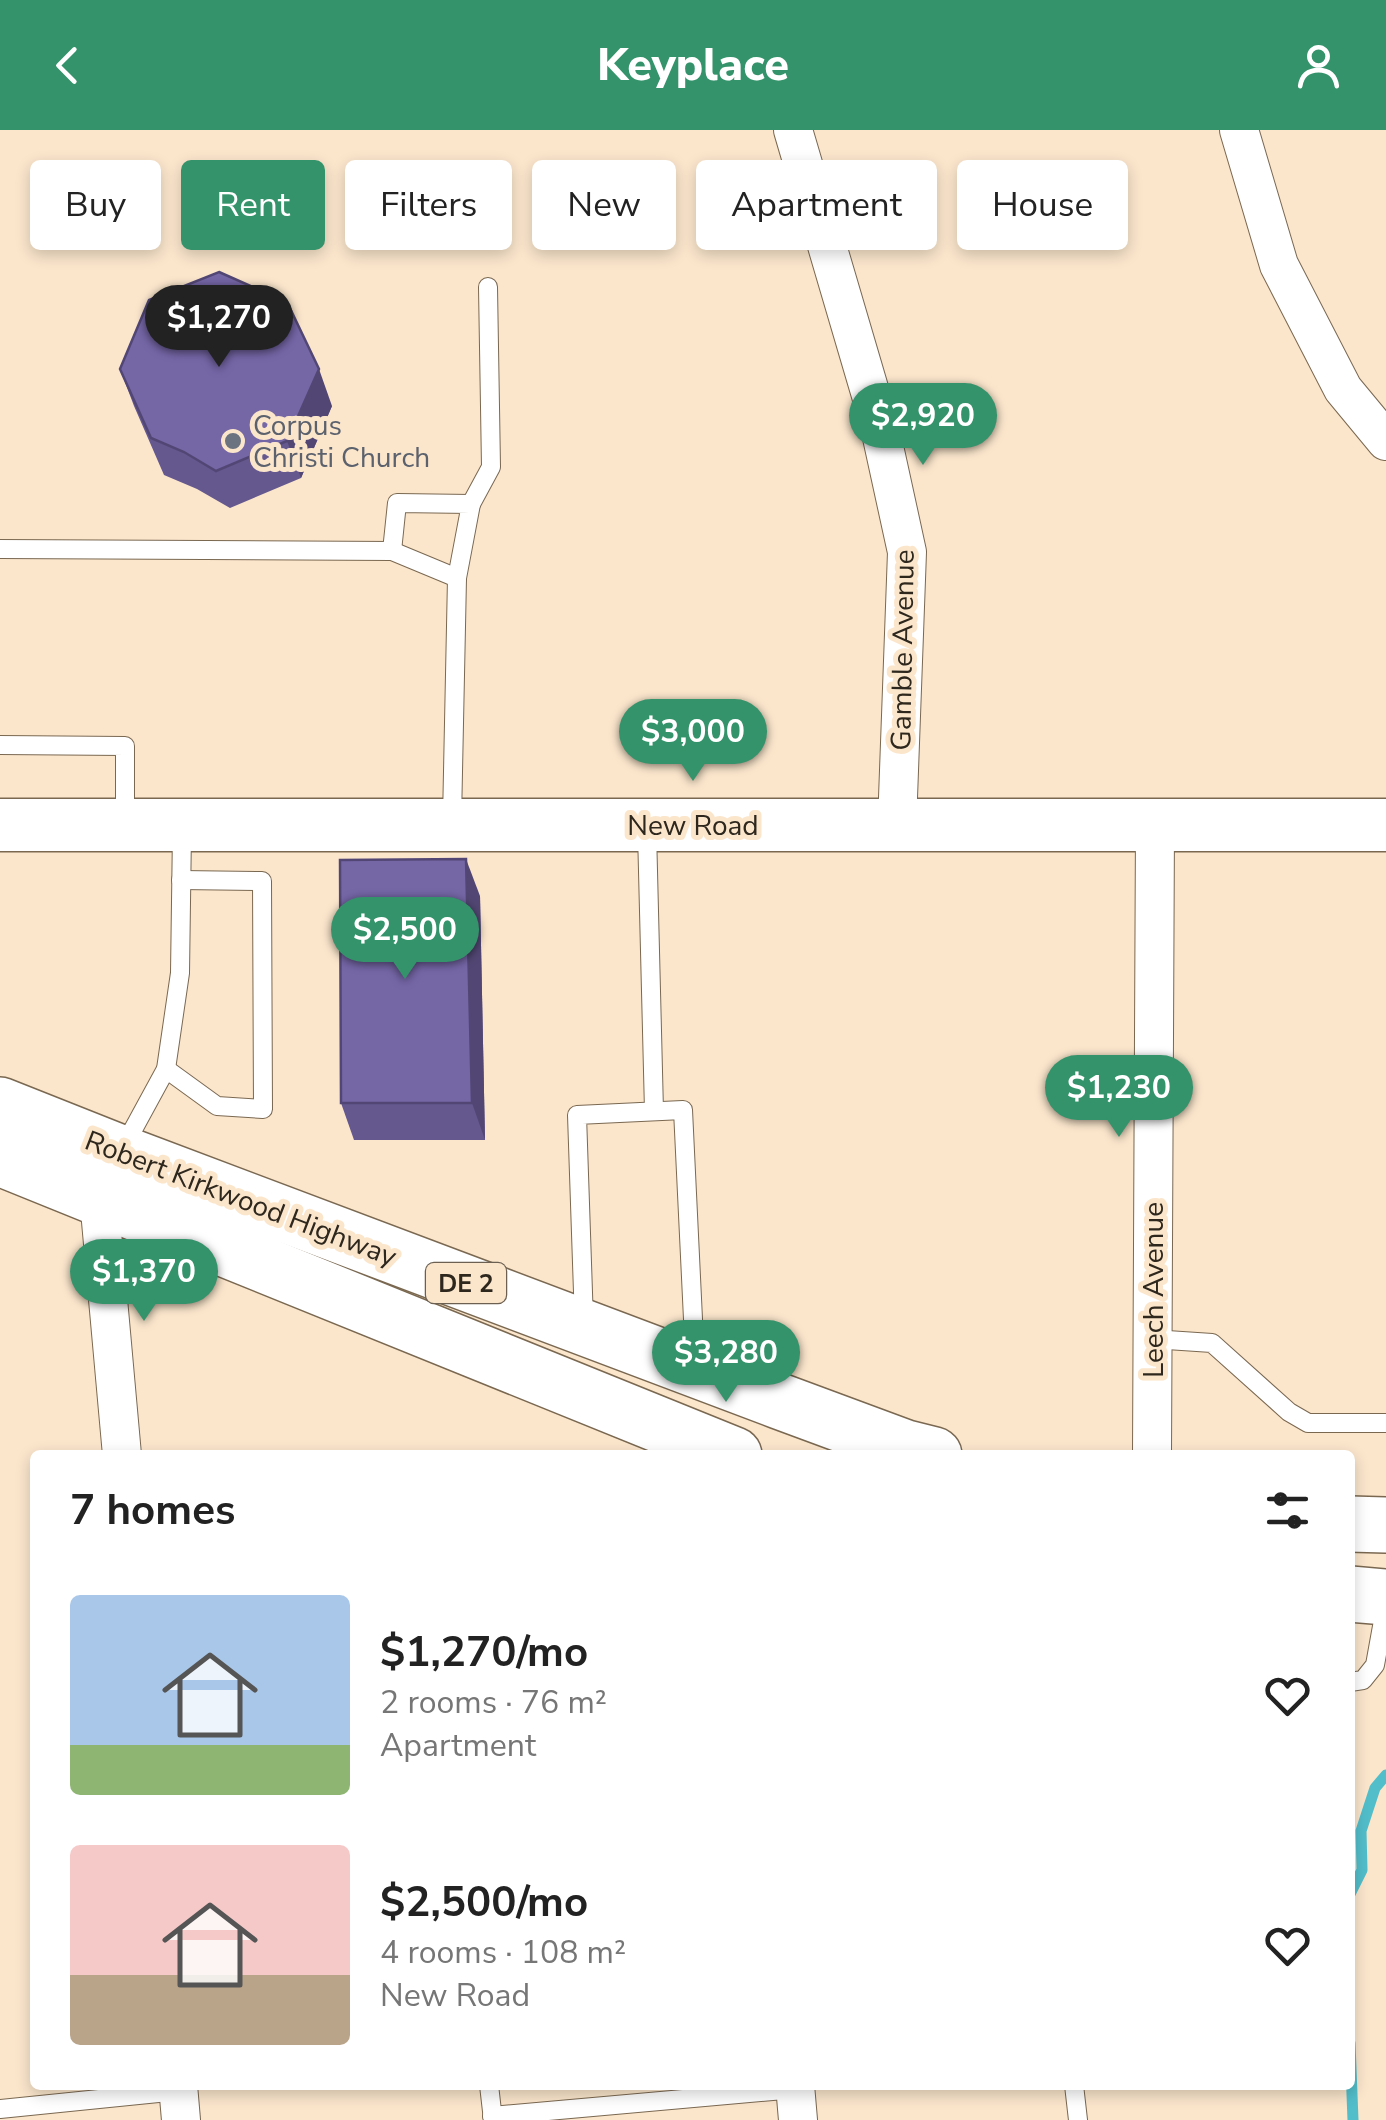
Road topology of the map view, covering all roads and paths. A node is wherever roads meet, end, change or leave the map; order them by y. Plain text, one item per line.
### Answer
1 (793, 130) edge
2 (1238, 130) edge
3 (488, 287) dead end
4 (1386, 441) edge
5 (472, 504) junction
6 (0, 549) edge
7 (392, 550) junction
8 (457, 578) junction
9 (0, 746) edge
10 (0, 825) edge
11 (125, 825) junction
12 (182, 825) junction
13 (452, 825) junction
14 (647, 825) junction
15 (897, 826) junction
16 (1155, 826) junction
17 (1386, 826) edge
18 (182, 880) junction
19 (166, 1069) junction
20 (0, 1106) edge
21 (654, 1111) junction
22 (0, 1158) edge
23 (110, 1176) junction
24 (584, 1328) junction
25 (1152, 1339) junction
26 (695, 1369) junction
27 (779, 1401) junction
28 (1386, 1423) edge
29 (122, 1450) edge
30 (723, 1450) edge
31 (737, 1450) edge
32 (914, 1450) edge
33 (1152, 1450) edge
34 (1355, 1524) edge
35 (1386, 1526) edge
36 (1355, 1595) edge
37 (1386, 1600) edge
38 (1355, 1681) edge
39 (489, 2090) edge
40 (1075, 2090) edge
41 (796, 2098) edge
42 (179, 2099) edge
43 (0, 2109) edge
44 (492, 2118) edge
45 (1078, 2120) edge

1 - 15 street, Gamble Avenue
2 - 4 street
3 - 5 lane
5 - 7 lane
5 - 8 lane
6 - 7 lane
7 - 8 lane
8 - 13 lane
9 - 11 lane
10 - 11 street, New Road
11 - 12 street, New Road
12 - 13 street, New Road
12 - 18 lane
13 - 14 street, New Road
14 - 15 street, New Road
14 - 21 lane
15 - 16 street, New Road
16 - 17 street, New Road
16 - 25 street, Leech Avenue
18 - 19 lane
18 - 19 lane
19 - 23 lane
20 - 23 main road, Robert Kirkwood Highway / DE 2
21 - 24 lane
21 - 26 lane
22 - 23 main road, Robert Kirkwood Highway / DE 2
23 - 24 main road, Robert Kirkwood Highway / DE 2
23 - 29 street
23 - 30 main road, Robert Kirkwood Highway / DE 2
24 - 26 main road, Robert Kirkwood Highway / DE 2
25 - 28 lane
25 - 33 street, Leech Avenue
26 - 27 main road, Robert Kirkwood Highway / DE 2
27 - 31 street
27 - 32 main road, Robert Kirkwood Highway / DE 2
34 - 35 main road
36 - 37 main road
37 - 38 lane
39 - 44 lane
40 - 45 lane
41 - 44 lane
42 - 43 lane

